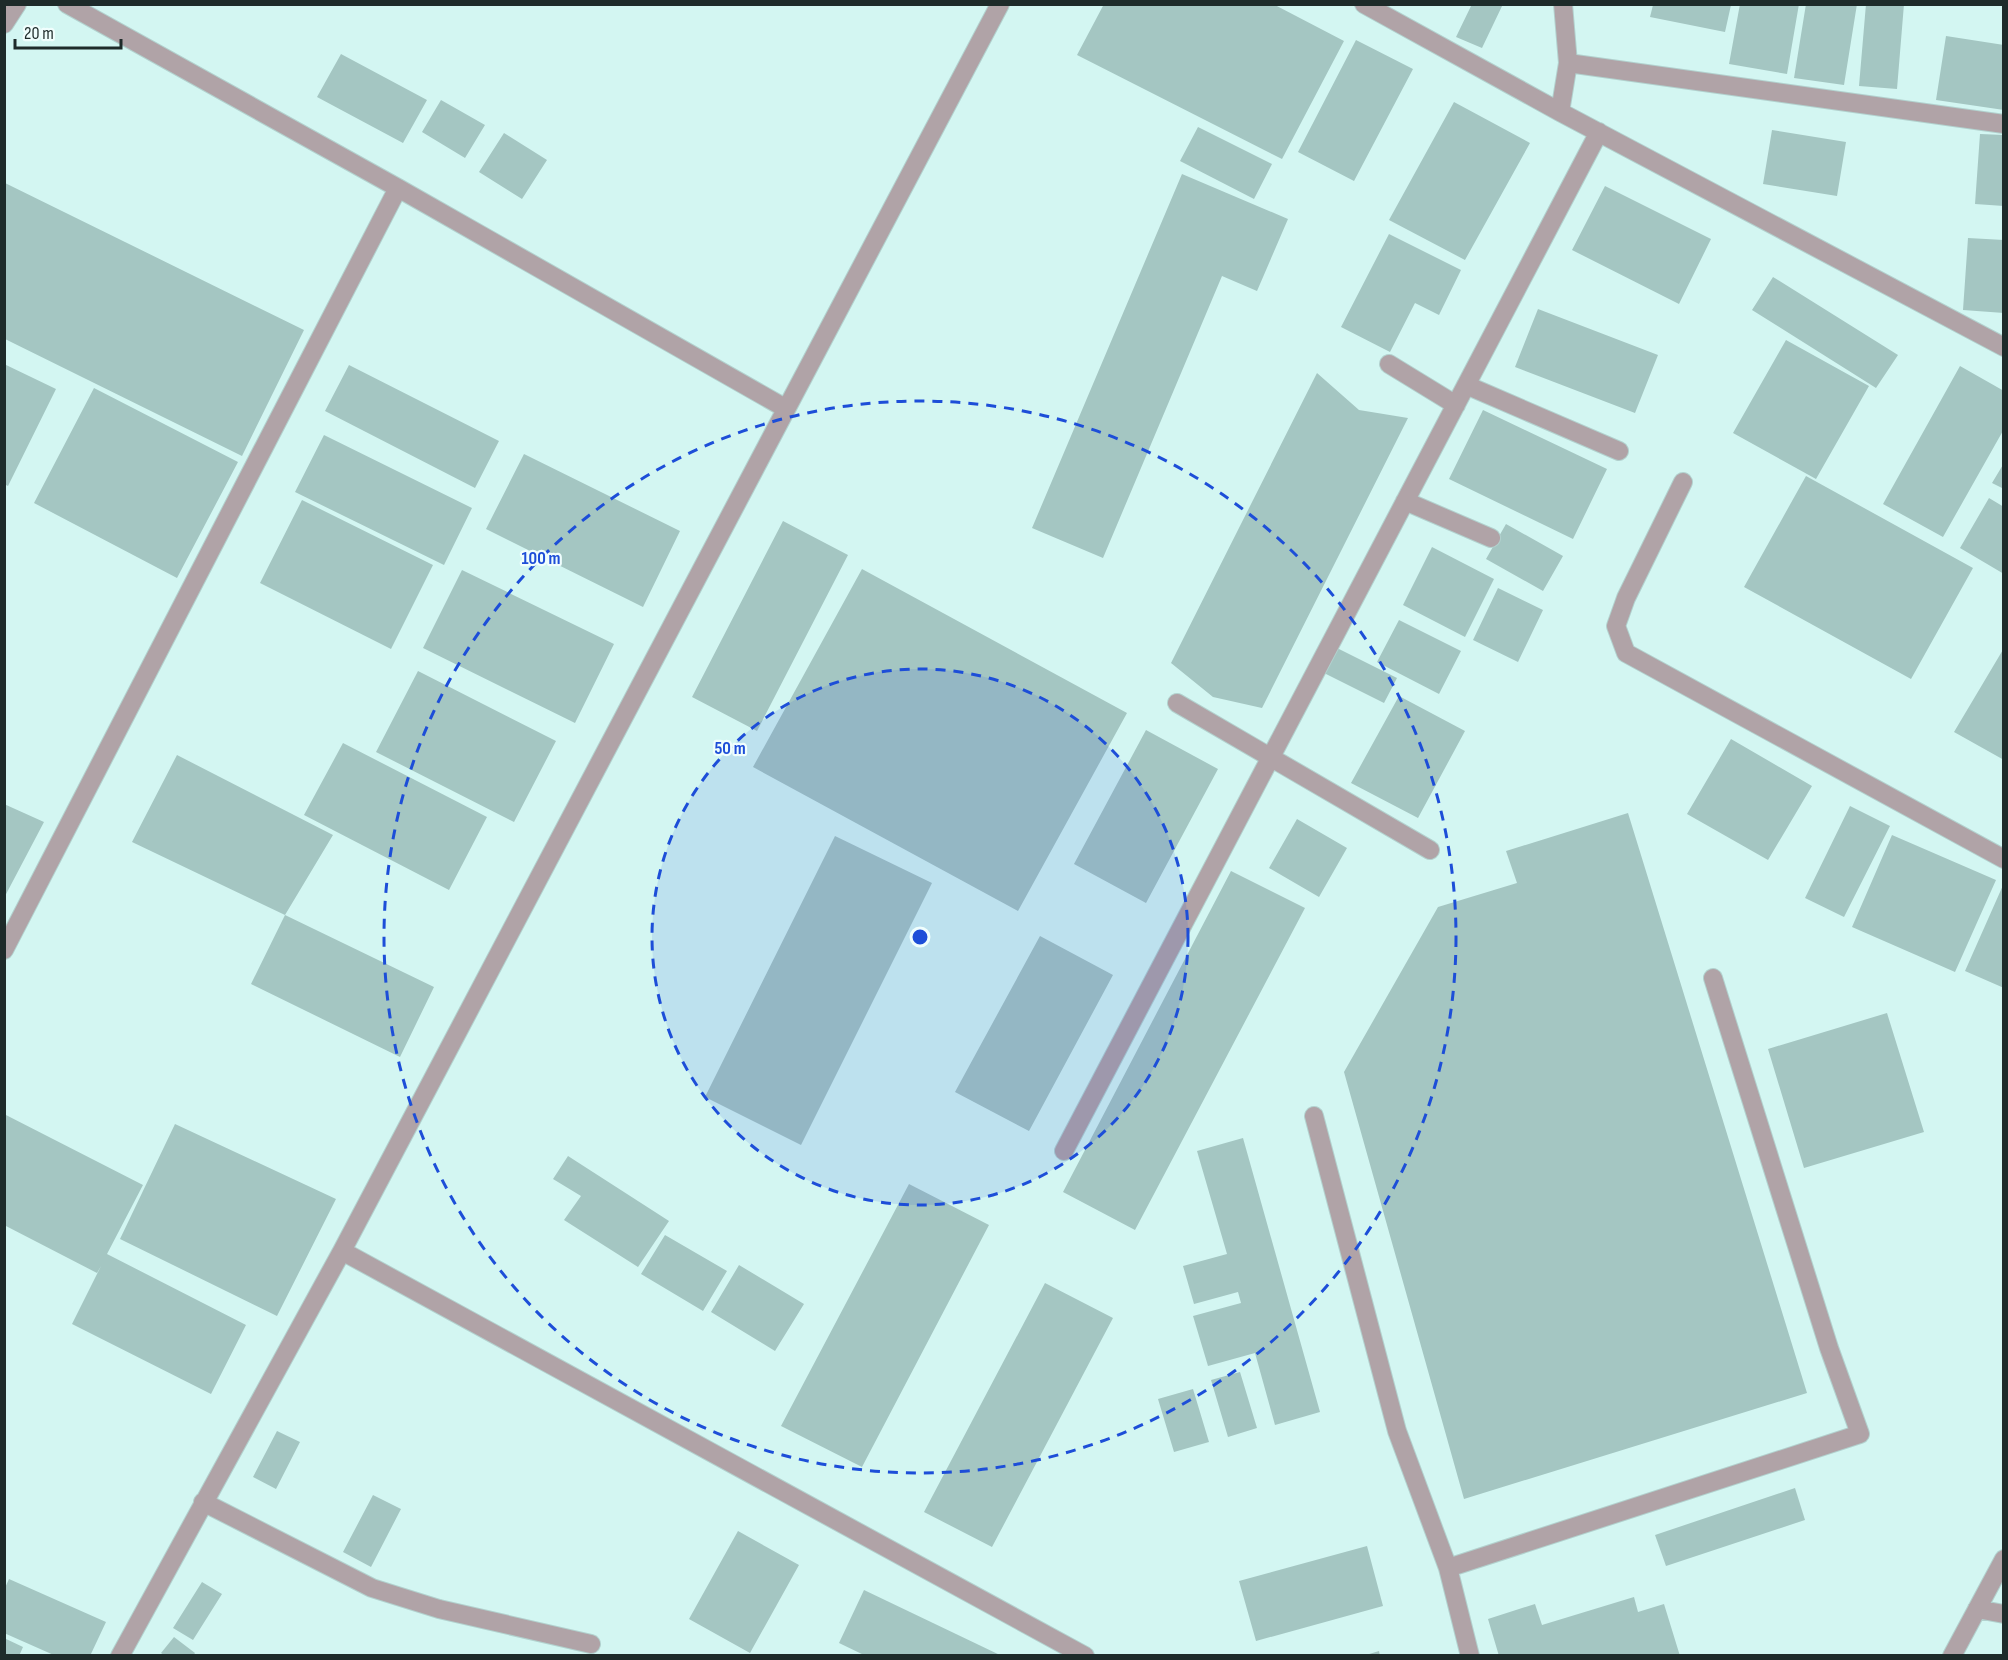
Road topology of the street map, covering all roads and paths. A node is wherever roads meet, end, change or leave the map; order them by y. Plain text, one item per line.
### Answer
1 (17, 4) edge
2 (67, 4) edge
3 (1000, 4) edge
4 (1364, 4) edge
5 (1563, 4) edge
6 (4, 24) edge
7 (1568, 63) junction
8 (1560, 112) junction
9 (2004, 124) edge
10 (1599, 132) junction
11 (398, 188) junction
12 (2004, 347) edge
13 (1389, 364) dead end
14 (1466, 385) junction
15 (1456, 405) junction
16 (784, 408) junction
17 (1619, 451) dead end
18 (1683, 482) dead end
19 (1405, 501) junction
20 (1491, 538) dead end
21 (1177, 703) dead end
22 (1271, 757) junction
23 (1430, 850) dead end
24 (2004, 859) edge
25 (4, 950) edge
26 (1713, 978) dead end
27 (1314, 1116) dead end
28 (1064, 1151) dead end
29 (342, 1251) junction
30 (203, 1502) junction
31 (2004, 1559) edge
32 (1448, 1568) junction
33 (1977, 1609) junction
34 (2004, 1614) edge
35 (591, 1644) dead end
36 (1055, 1649) edge
37 (120, 1656) edge
38 (1085, 1656) edge
39 (1470, 1656) edge
40 (1952, 1656) edge

1 - 6 street
2 - 11 street
3 - 16 street
4 - 8 street
5 - 7 street
7 - 8 street
7 - 9 street
8 - 10 street
10 - 12 street
10 - 14 street
11 - 16 street
11 - 25 street
13 - 15 street
14 - 15 street
14 - 17 street
15 - 19 street
16 - 29 street
18 - 24 street
19 - 20 street
19 - 22 street
21 - 22 street
22 - 23 street
22 - 28 street
26 - 32 street
27 - 32 street
29 - 30 street
29 - 36 street
30 - 35 street
30 - 37 street
31 - 33 street
32 - 39 street
33 - 34 street
33 - 40 street
36 - 38 street

